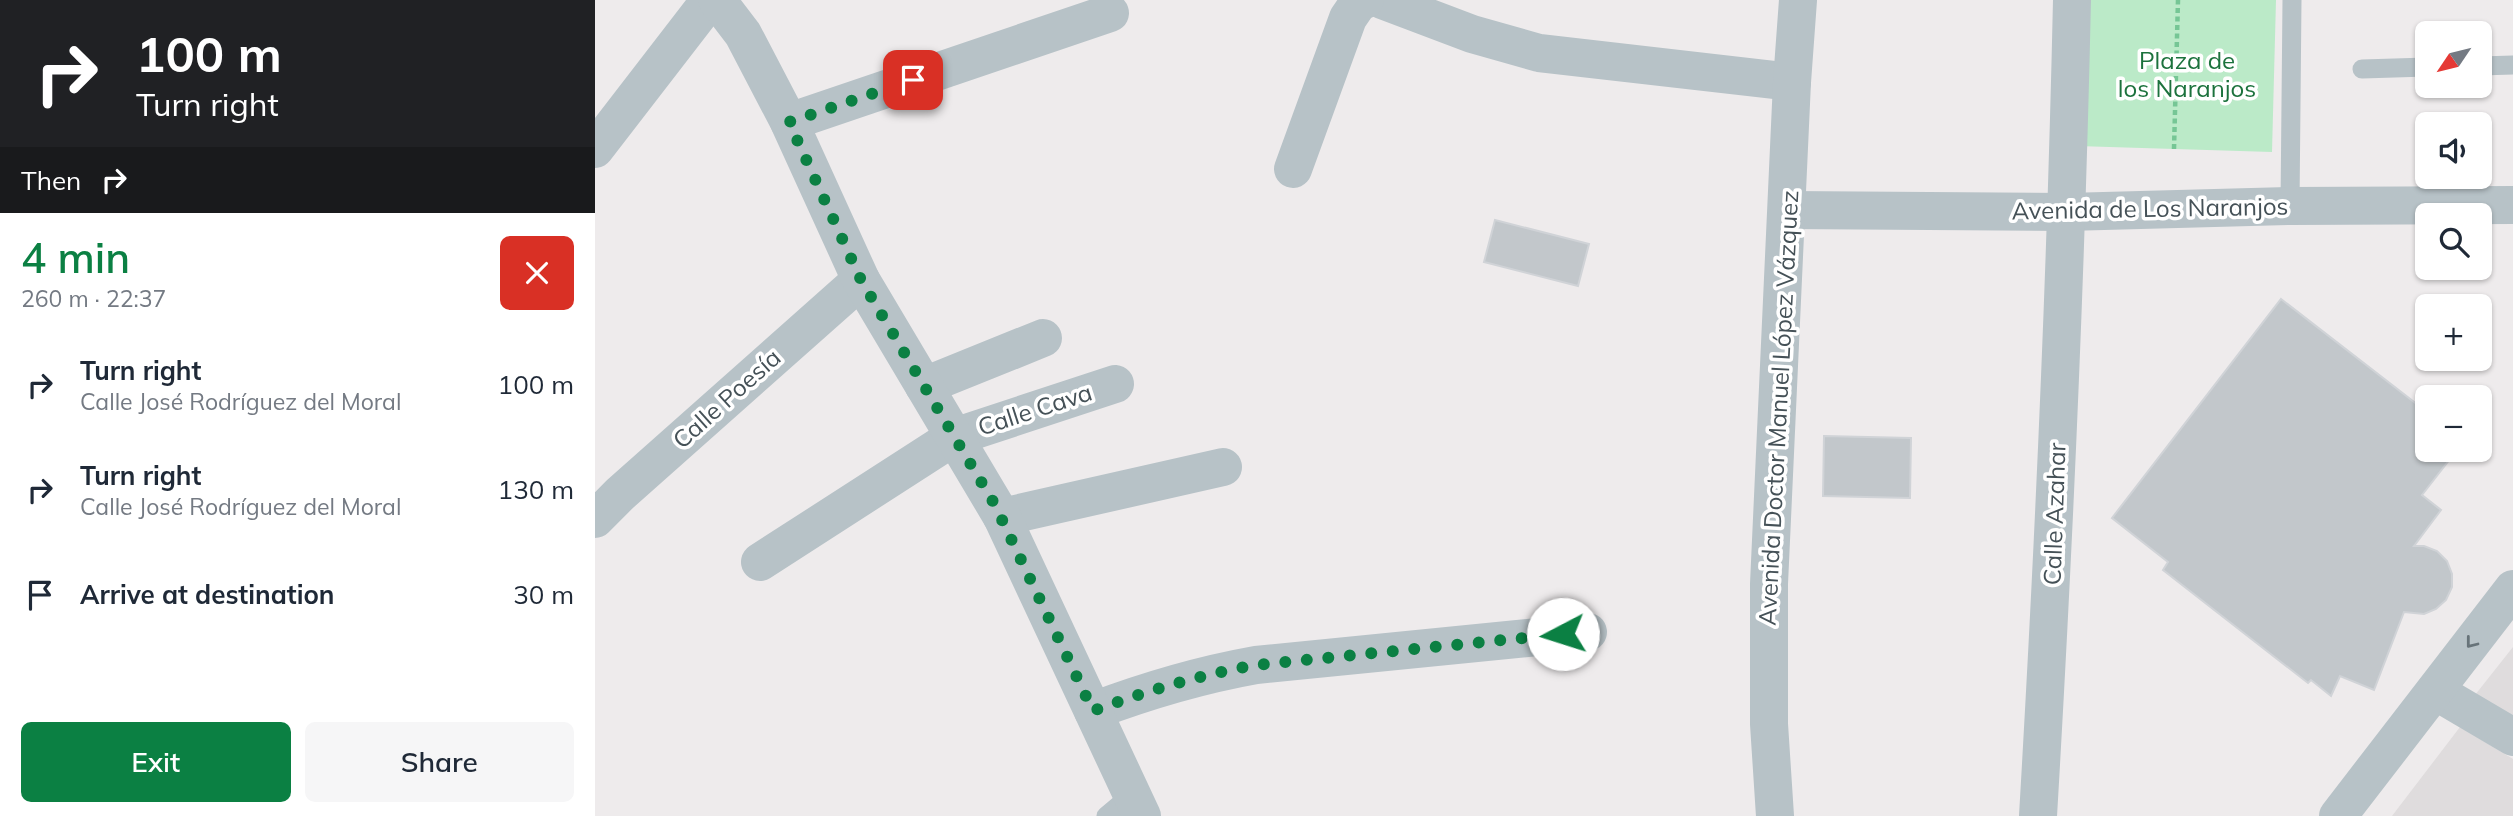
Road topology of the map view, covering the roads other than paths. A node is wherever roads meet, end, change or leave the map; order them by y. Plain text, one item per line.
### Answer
1 (710, 0) edge
2 (717, 0) edge
3 (1365, 0) edge
4 (1382, 0) edge
5 (1798, 0) edge
6 (2072, 0) edge
7 (2292, 0) edge
8 (1110, 13) dead end
9 (2513, 65) edge
10 (2492, 66) edge
11 (2415, 67) edge
12 (2362, 69) dead end
13 (1792, 82) junction
14 (789, 122) junction
15 (596, 146) edge
16 (1293, 169) dead end
17 (2513, 205) edge
18 (2290, 206) junction
19 (1788, 210) junction
20 (2067, 212) junction
21 (861, 280) junction
22 (1043, 338) dead end
23 (1115, 384) dead end
24 (924, 386) junction
25 (954, 437) junction
26 (1223, 467) dead end
27 (1002, 517) junction
28 (595, 519) edge
29 (760, 562) dead end
30 (2513, 589) edge
31 (1588, 632) dead end
32 (2435, 691) junction
33 (1093, 711) junction
34 (2513, 737) edge
35 (1126, 809) edge
36 (1775, 816) edge
37 (2038, 816) edge
38 (2338, 816) edge

1 - 15 street
2 - 14 street
3 - 16 street
4 - 13 street
5 - 13 street, Avenida Doctor Manuel López Vázquez
6 - 20 street, Calle Azahar
7 - 18 lane
8 - 14 street
9 - 10 lane
11 - 12 lane
13 - 19 street, Avenida Doctor Manuel López Vázquez
14 - 21 street
17 - 18 street, Avenida de Los Naranjos
18 - 20 street, Avenida de Los Naranjos
19 - 20 street, Avenida de Los Naranjos
19 - 36 street, Avenida Doctor Manuel López Vázquez
20 - 37 street, Calle Azahar
21 - 24 street
21 - 28 street, Calle Poesía
22 - 24 street
23 - 25 street, Calle Cava
24 - 25 street
25 - 27 street
25 - 29 street, Calle Cava
26 - 27 street
27 - 33 street
30 -> 32 street
31 - 33 street
32 - 34 street
32 - 38 street
33 - 35 street

